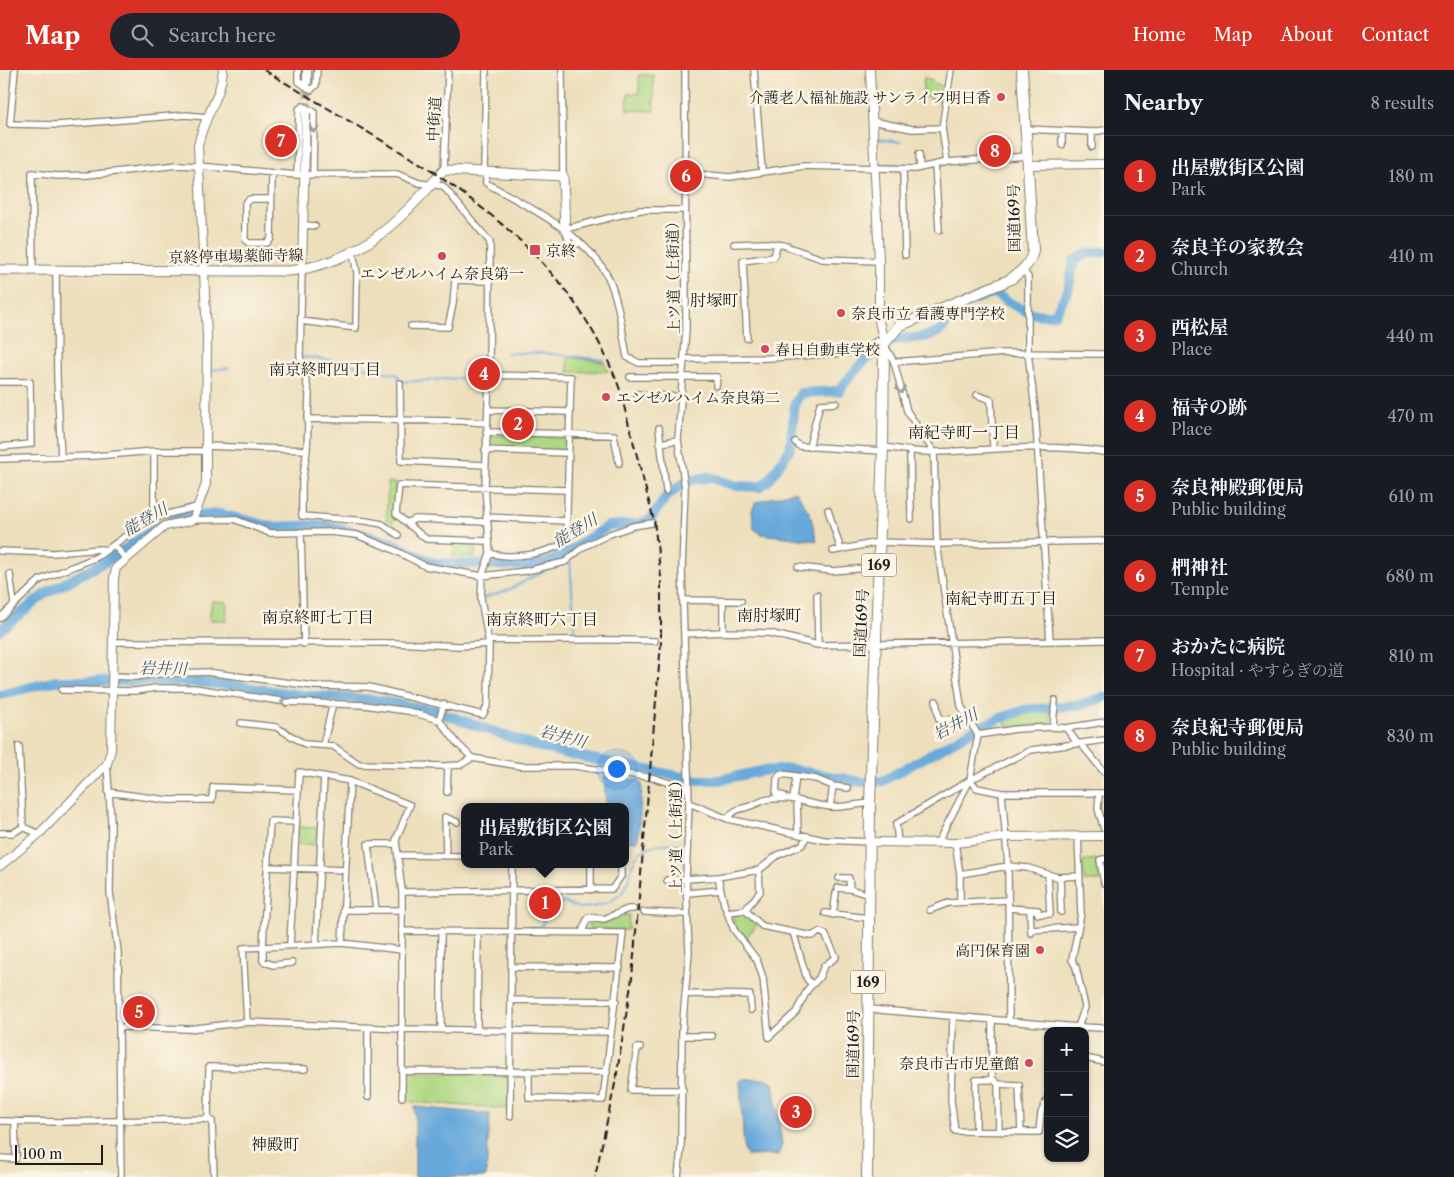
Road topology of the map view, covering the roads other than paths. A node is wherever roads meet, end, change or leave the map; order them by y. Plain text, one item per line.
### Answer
1 (15, 70) edge
2 (223, 70) edge
3 (298, 70) edge
4 (307, 70) edge
5 (316, 70) edge
6 (448, 70) edge
7 (486, 70) edge
8 (562, 70) edge
9 (685, 70) edge
10 (754, 70) edge
11 (870, 70) edge
12 (951, 70) edge
13 (1022, 70) edge
14 (307, 81) tunnel mouth
15 (306, 110) tunnel mouth
16 (207, 117) junction
17 (872, 121) junction
18 (942, 128) junction
19 (1026, 129) junction
20 (1104, 130) edge
21 (1062, 131) junction
22 (1092, 132) junction
23 (1062, 146) dead end
24 (1092, 147) dead end
25 (919, 154) dead end
26 (1027, 161) junction
27 (948, 162) junction
28 (1104, 164) edge
29 (935, 165) junction
30 (199, 166) junction
31 (875, 167) junction
32 (920, 167) junction
33 (903, 169) junction
34 (444, 170) junction
35 (762, 171) junction
36 (485, 172) junction
37 (272, 173) junction
38 (684, 173) junction
39 (300, 175) junction
40 (313, 175) junction
41 (563, 176) junction
42 (432, 184) junction
43 (271, 199) junction
44 (685, 210) junction
45 (304, 226) junction
46 (315, 226) dead end
47 (565, 230) junction
48 (939, 230) dead end
49 (734, 244) dead end
50 (777, 245) junction
51 (353, 253) junction
52 (905, 255) dead end
53 (879, 261) junction
54 (0, 270) edge
55 (33, 270) junction
56 (56, 270) junction
57 (302, 270) junction
58 (1023, 270) junction
59 (204, 271) junction
60 (490, 281) junction
61 (301, 321) junction
62 (411, 326) dead end
63 (747, 338) dead end
64 (884, 344) junction
65 (1028, 354) junction
66 (1104, 354) edge
67 (889, 360) junction
68 (685, 361) junction
69 (489, 375) junction
70 (682, 376) junction
71 (630, 377) dead end
72 (0, 382) edge
73 (400, 384) dead end
74 (716, 386) dead end
75 (637, 394) dead end
76 (977, 395) dead end
77 (680, 397) junction
78 (836, 403) dead end
79 (488, 410) junction
80 (569, 412) junction
81 (308, 419) junction
82 (399, 421) junction
83 (486, 423) junction
84 (659, 428) dead end
85 (486, 432) junction
86 (568, 434) junction
87 (678, 440) junction
88 (660, 442) junction
89 (795, 442) dead end
90 (0, 447) edge
91 (809, 447) junction
92 (993, 447) junction
93 (1037, 447) junction
94 (206, 448) junction
95 (883, 449) junction
96 (154, 450) junction
97 (307, 450) junction
98 (485, 450) junction
99 (910, 450) junction
100 (934, 452) junction
101 (1104, 452) edge
102 (568, 453) junction
103 (61, 457) junction
104 (0, 459) edge
105 (619, 463) dead end
106 (485, 465) junction
107 (485, 487) junction
108 (566, 490) junction
109 (666, 491) dead end
110 (828, 510) dead end
111 (195, 513) junction
112 (154, 519) junction
113 (911, 519) dead end
114 (486, 520) junction
115 (566, 521) junction
116 (407, 523) junction
117 (652, 523) dead end
118 (301, 532) junction
119 (398, 535) dead end
120 (488, 541) junction
121 (879, 542) junction
122 (1044, 542) junction
123 (1104, 542) edge
124 (936, 544) junction
125 (115, 546) junction
126 (108, 550) junction
127 (841, 550) junction
128 (0, 551) edge
129 (834, 551) dead end
130 (488, 556) junction
131 (125, 558) junction
132 (798, 567) dead end
133 (879, 567) junction
134 (10, 574) dead end
135 (482, 574) junction
136 (817, 596) dead end
137 (683, 600) junction
138 (723, 601) junction
139 (741, 601) dead end
140 (14, 604) junction
141 (0, 618) edge
142 (723, 632) junction
143 (684, 634) junction
144 (1104, 640) edge
145 (655, 641) dead end
146 (1050, 641) junction
147 (112, 642) junction
148 (489, 642) junction
149 (953, 643) junction
150 (304, 644) junction
151 (818, 645) junction
152 (875, 645) junction
153 (112, 677) junction
154 (62, 690) dead end
155 (112, 690) junction
156 (1055, 700) dead end
157 (936, 701) dead end
158 (333, 703) junction
159 (443, 706) junction
160 (439, 719) junction
161 (969, 721) junction
162 (1104, 722) edge
163 (241, 723) dead end
164 (1053, 727) junction
165 (1066, 728) junction
166 (977, 733) junction
167 (1104, 740) edge
168 (1079, 744) junction
169 (19, 746) dead end
170 (323, 746) junction
171 (472, 758) junction
172 (1101, 762) edge
173 (107, 764) junction
174 (448, 766) junction
175 (1104, 772) edge
176 (324, 776) junction
177 (796, 776) junction
178 (970, 780) junction
179 (350, 781) junction
180 (833, 786) junction
181 (688, 788) junction
182 (848, 788) dead end
183 (298, 790) junction
184 (108, 792) junction
185 (447, 792) dead end
186 (1002, 793) junction
187 (1102, 793) edge
188 (792, 799) junction
189 (688, 803) junction
190 (870, 803) junction
191 (830, 807) junction
192 (728, 819) junction
193 (296, 822) junction
194 (457, 822) dead end
195 (23, 827) junction
196 (1104, 828) edge
197 (0, 833) edge
198 (798, 833) junction
199 (39, 834) junction
200 (1078, 835) junction
201 (807, 836) junction
202 (1104, 836) edge
203 (1006, 838) junction
204 (870, 842) junction
205 (898, 842) junction
206 (938, 842) junction
207 (955, 843) junction
208 (396, 844) junction
209 (398, 855) junction
210 (446, 856) junction
211 (461, 856) edge
212 (1104, 859) edge
213 (0, 866) edge
214 (1008, 866) junction
215 (268, 867) junction
216 (294, 868) junction
217 (512, 868) edge
218 (591, 868) edge
219 (621, 868) edge
220 (320, 869) junction
221 (345, 870) junction
222 (760, 870) junction
223 (960, 874) junction
224 (1048, 875) junction
225 (1080, 876) junction
226 (718, 877) junction
227 (1060, 877) junction
228 (839, 878) dead end
229 (686, 879) junction
230 (666, 880) dead end
231 (1104, 883) edge
232 (850, 889) junction
233 (591, 890) junction
234 (721, 890) junction
235 (402, 892) junction
236 (512, 892) junction
237 (687, 893) junction
238 (869, 896) junction
239 (1008, 900) junction
240 (960, 902) junction
241 (1008, 908) junction
242 (633, 909) dead end
243 (344, 910) junction
244 (376, 910) junction
245 (402, 910) junction
246 (745, 910) junction
247 (930, 910) dead end
248 (1030, 910) junction
249 (644, 912) dead end
250 (727, 912) junction
251 (1061, 912) dead end
252 (825, 913) dead end
253 (688, 914) junction
254 (833, 915) junction
255 (869, 918) junction
256 (1078, 927) junction
257 (403, 931) junction
258 (441, 931) junction
259 (478, 932) junction
260 (511, 932) junction
261 (582, 932) junction
262 (793, 932) junction
263 (342, 943) junction
264 (316, 944) junction
265 (290, 945) junction
266 (263, 946) junction
267 (402, 950) junction
268 (292, 963) dead end
269 (511, 967) junction
270 (620, 968) junction
271 (812, 985) junction
272 (685, 994) junction
273 (511, 1000) junction
274 (616, 1001) junction
275 (868, 1009) junction
276 (751, 1010) dead end
277 (953, 1016) junction
278 (992, 1020) junction
279 (1009, 1021) junction
280 (247, 1022) junction
281 (119, 1027) junction
282 (1061, 1027) edge
283 (1079, 1027) edge
284 (368, 1028) junction
285 (1104, 1028) edge
286 (402, 1029) junction
287 (441, 1029) junction
288 (478, 1029) junction
289 (1089, 1029) edge
290 (510, 1032) junction
291 (610, 1032) junction
292 (682, 1036) junction
293 (712, 1036) dead end
294 (640, 1048) dead end
295 (1089, 1059) edge
296 (1104, 1062) edge
297 (305, 1069) dead end
298 (510, 1070) junction
299 (402, 1071) junction
300 (529, 1071) junction
301 (607, 1072) junction
302 (992, 1080) junction
303 (998, 1084) junction
304 (682, 1090) junction
305 (368, 1097) dead end
306 (402, 1097) dead end
307 (1044, 1106) edge
308 (510, 1116) dead end
309 (208, 1119) junction
310 (0, 1120) edge
311 (15, 1121) junction
312 (120, 1122) junction
313 (976, 1131) junction
314 (999, 1132) junction
315 (1021, 1132) junction
316 (0, 1158) edge
317 (121, 1177) edge
318 (214, 1177) edge
319 (678, 1177) edge
320 (866, 1177) edge

1 - 16 street
2 - 16 street
3 - 5 street
4 - 14 street
6 - 34 street, 中街道
7 - 36 street
8 - 41 street
9 - 38 street, 上ツ道（上街道）
10 - 35 street
11 - 17 street
12 - 18 street
13 - 19 highway, 国道169号
15 - 39 street
16 - 30 street
17 - 18 street
17 - 31 street
18 - 27 street
19 - 21 street
19 - 26 highway, 国道169号
20 - 22 street
21 - 22 street
21 - 23 street
22 - 24 street
25 - 32 street
26 - 27 street
26 - 28 street
26 - 58 highway, 国道169号
27 - 29 street
29 - 32 street
29 - 48 street
30 - 37 street
30 - 55 street
30 - 59 street
31 - 33 street
31 - 35 street
31 - 53 street
32 - 33 street
33 - 52 street
34 - 36 main road
34 - 42 main road, 京終停車場薬師寺線
35 - 38 street
36 - 41 main road
36 - 47 street
37 - 39 street
37 - 43 street
38 - 44 street, 上ツ道（上街道）
39 - 40 street
39 -> 40 street
39 - 45 street
40 - 42 street
41 - 47 main road
42 - 51 main road, 京終停車場薬師寺線
42 - 60 street
43 - 43 street
44 - 47 street
44 - 68 street, 上ツ道（上街道）
45 - 46 street
45 - 57 street
47 - 68 street
49 - 50 street
50 - 53 street
50 - 63 street
51 - 57 main road, 京終停車場薬師寺線
51 - 61 street
53 - 64 street
54 - 55 main road, 京終停車場薬師寺線
55 - 56 main road, 京終停車場薬師寺線
56 - 59 main road, 京終停車場薬師寺線
56 - 103 street
57 - 59 main road, 京終停車場薬師寺線
57 - 61 street
58 - 64 highway, 国道169号
58 - 65 street
59 - 94 street
60 - 62 street
60 - 69 street
61 - 81 street
64 - 67 highway, 国道169号 / 169
64 - 68 street
65 - 66 street
65 - 67 street
65 - 93 street
67 - 95 highway, 国道169号 / 169
67 -> 100 street
68 - 70 street, 上ツ道（上街道）
69 - 79 street
69 - 80 street
70 - 71 street
70 - 74 street
70 - 77 street, 上ツ道（上街道）
72 - 90 street
73 - 82 street
75 - 77 street
76 - 92 street
77 - 87 street, 上ツ道（上街道）
78 - 91 street
79 - 80 street
79 - 83 street
80 - 86 street
81 - 82 street
81 - 97 street
82 - 83 street
82 - 106 street
83 - 85 street
84 - 88 street
85 - 86 street
85 - 98 street
86 - 102 street
86 - 105 street
87 - 88 street
87 - 137 street, 上ツ道（上街道）
88 - 109 street
89 - 91 street
91 - 95 street
92 - 93 street
92 - 100 street
93 - 101 street
93 - 122 street
94 - 96 street
94 - 97 street
94 - 111 street
95 - 99 street
95 - 121 highway, 国道169号 / 169
96 - 103 street
96 - 112 street
97 - 119 street
98 - 102 street
98 - 106 street
99 - 100 street
99 - 113 street
100 - 124 street
102 - 108 street
103 - 104 street
106 - 107 street
107 - 108 street
107 - 114 street
107 - 116 street
108 - 115 street
110 - 127 street
111 - 112 street
111 - 118 street
111 - 131 street
112 - 125 street
114 - 115 street
114 - 116 street
114 - 120 street
115 - 130 street
116 - 120 street
117 - 135 street
118 - 135 street
118 - 150 street
120 - 130 street
121 - 124 street
121 - 127 street
121 - 133 highway, 国道169号 / 169
122 - 123 street
122 - 124 street
122 - 146 street
124 - 149 street
125 - 126 street
125 - 131 street
126 - 128 street
126 - 140 street
127 - 129 street
130 - 135 street
131 - 147 street
132 - 133 street
133 - 152 highway, 国道169号 / 169
134 - 140 street
135 - 148 street
136 - 151 street
137 - 138 street
137 - 143 street, 上ツ道（上街道）
138 - 139 street
138 - 142 street
140 - 141 street
142 - 143 street
142 - 151 street
143 - 181 street, 上ツ道（上街道）
144 - 146 street
145 - 148 street
146 - 149 street
147 - 150 street
147 - 153 street
148 - 150 street
148 - 159 street
149 - 152 street
149 - 161 street
151 - 152 street
152 - 190 highway, 国道169号 / 169
153 - 155 street
153 - 159 street
154 - 155 street
158 -> 155 street
155 - 173 street
156 - 164 street
157 - 161 street
158 - 160 street
158 - 170 street
159 - 160 street
160 - 171 street
161 - 166 street
162 - 165 street
163 - 170 street
164 - 165 street
164 - 166 street
165 - 168 street
166 - 178 street
167 - 168 street
168 - 172 street
168 - 178 street
169 - 195 street
170 - 174 street
171 - 174 street
171 - 181 street
172 - 175 street
173 - 184 street
173 - 199 street
174 - 185 street
176 - 179 street
176 - 183 street
176 - 220 street
177 - 180 street
177 - 188 street
177 - 188 street
178 - 186 street
178 - 205 street
178 - 206 street
179 - 208 street
179 - 221 street
180 - 182 street
180 - 191 street
181 - 189 street, 上ツ道（上街道）
183 - 184 street
183 - 193 street
184 - 281 street
186 - 187 street
186 - 203 street
187 - 196 street
188 - 191 street
188 - 192 street
188 - 198 street
189 - 192 street
189 - 229 street, 上ツ道（上街道）
190 - 191 street
190 - 204 highway, 国道169号 / 169
192 - 198 street
193 - 215 street
193 - 216 street
194 - 210 street
195 - 197 street
195 - 199 street
198 - 201 street
199 - 213 street
200 - 202 street
200 - 203 street
200 - 225 street
201 - 204 street
201 - 222 street
203 - 207 street
203 - 214 street
204 - 205 street
204 - 238 highway, 国道169号 / 169
205 - 206 street
206 - 207 street
207 - 223 street
208 - 209 street
208 - 244 street
209 - 210 street
209 - 235 street
210 - 211 street
212 - 231 street
214 - 223 street
214 - 224 street
214 - 239 street
215 - 216 street
215 - 266 street
216 - 220 street
216 - 265 street
217 - 236 street
218 - 233 street
219 - 233 street
220 - 221 street
220 - 264 street
221 - 243 street
222 - 226 street
222 - 246 street
223 - 240 street
224 - 227 street
224 - 248 street
225 - 227 street
225 - 256 street
226 - 229 street
226 - 234 street
227 - 251 street
228 - 232 street
229 - 230 street
229 - 237 street, 上ツ道（上街道）
232 - 238 street
232 - 254 street
233 - 236 street
234 - 237 street
234 - 250 street
235 - 236 street
235 - 245 street
236 - 260 street
237 - 253 street, 上ツ道（上街道）
238 - 255 highway, 国道169号 / 169
239 - 240 street
239 - 241 street
240 - 247 street
241 - 248 street
241 - 279 street
242 - 261 street
243 - 244 street
243 - 263 street
244 - 245 street
245 - 257 street
246 - 250 street
246 - 262 street
248 - 256 street
249 - 253 street
250 - 271 street
252 - 254 street
253 - 272 street, 上ツ道（上街道）
254 - 255 street
255 - 275 highway, 国道169号 / 169
256 - 283 street
257 - 258 street
257 - 267 street
258 - 259 street
258 - 287 street
259 - 260 street
259 - 288 street
260 - 261 street
260 - 269 street
261 - 270 street
262 - 271 street
262 - 271 street
263 - 264 street
263 - 267 street
264 - 265 street
265 - 266 street
266 - 268 street
266 - 280 street
267 - 286 street
269 - 270 street
269 - 273 street
270 - 274 street
272 - 276 street
272 - 292 street, 上ツ道（上街道）
273 - 274 street
273 - 290 street
274 - 291 street
275 - 277 street
275 - 320 highway, 国道169号 / 169
277 - 278 street
277 - 313 street
278 - 279 street
278 - 302 street
279 - 282 street
280 - 281 street
280 - 284 street
281 - 312 street
284 - 286 street
284 - 305 street
285 - 289 street
286 - 287 street
286 - 299 street
287 - 288 street
288 - 290 street
290 - 291 street
290 - 298 street
291 - 301 street
292 - 293 street
292 - 304 street, 上ツ道（上街道）
294 - 304 street
295 - 296 street
297 - 309 street
298 - 299 street
298 - 300 street
298 - 308 street
299 - 306 street
300 - 301 street
300 - 301 street
302 - 303 street
302 - 313 street
303 - 314 street
303 - 315 street
304 - 319 street, 上ツ道（上街道）
307 - 315 street
309 - 312 street
309 - 318 street
310 - 311 street
311 - 312 street
311 - 316 street
312 - 317 street
313 - 314 street
314 - 315 street

